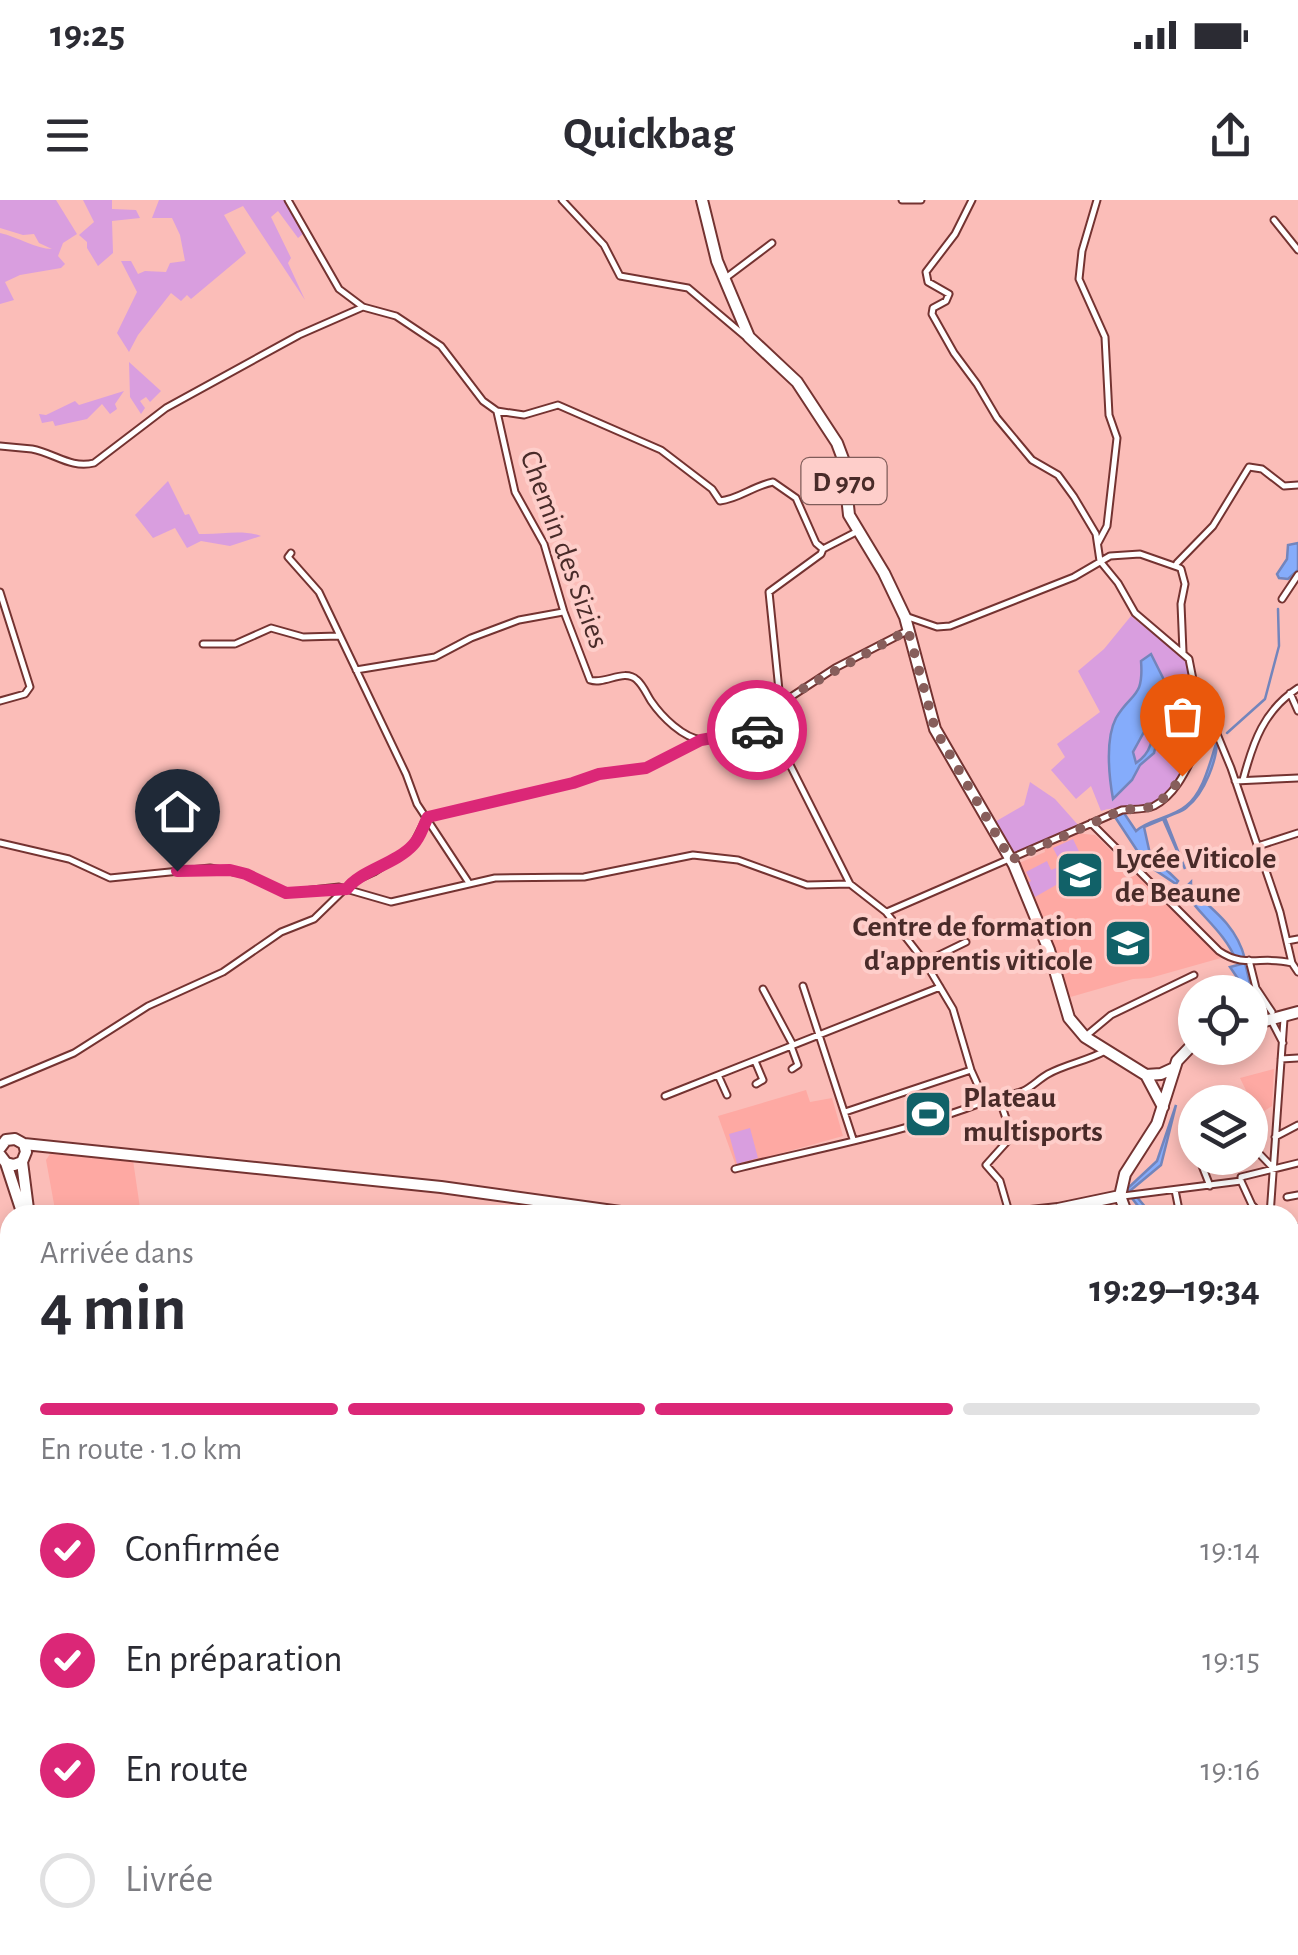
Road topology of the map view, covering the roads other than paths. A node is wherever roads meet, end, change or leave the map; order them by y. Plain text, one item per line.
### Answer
1 (288, 200) edge
2 (562, 200) edge
3 (702, 200) edge
4 (902, 200) edge
5 (924, 200) edge
6 (960, 200) edge
7 (1097, 200) edge
8 (971, 202) edge
9 (1274, 220) dead end
10 (772, 244) dead end
11 (1298, 250) edge
12 (724, 279) junction
13 (363, 308) junction
14 (749, 338) junction
15 (497, 411) junction
16 (0, 446) edge
17 (1298, 485) edge
18 (858, 531) junction
19 (1098, 543) junction
20 (823, 549) junction
21 (290, 554) dead end
22 (1100, 560) junction
23 (1179, 564) junction
24 (1298, 576) edge
25 (0, 592) edge
26 (1282, 599) dead end
27 (564, 612) junction
28 (904, 617) junction
29 (908, 630) junction
30 (339, 636) junction
31 (203, 644) dead end
32 (1183, 652) junction
33 (356, 670) junction
34 (1298, 688) edge
35 (1290, 693) junction
36 (0, 701) edge
37 (780, 704) junction
38 (1298, 710) edge
39 (1212, 722) junction
40 (773, 731) junction
41 (698, 741) junction
42 (1298, 778) edge
43 (1243, 780) junction
44 (1235, 782) junction
45 (428, 817) junction
46 (1091, 823) junction
47 (1298, 833) edge
48 (0, 843) edge
49 (1258, 846) junction
50 (1011, 860) junction
51 (468, 883) junction
52 (850, 884) junction
53 (347, 889) junction
54 (886, 912) junction
55 (1298, 939) edge
56 (966, 942) dead end
57 (1287, 942) junction
58 (1249, 960) junction
59 (924, 962) junction
60 (1292, 963) junction
61 (1298, 972) edge
62 (1178, 983) edge
63 (803, 986) dead end
64 (940, 987) junction
65 (763, 989) dead end
66 (1298, 1012) edge
67 (1272, 1016) junction
68 (1285, 1016) junction
69 (1268, 1018) edge
70 (819, 1034) junction
71 (1085, 1037) junction
72 (1283, 1043) junction
73 (792, 1045) junction
74 (1105, 1051) junction
75 (1298, 1058) edge
76 (1281, 1059) junction
77 (755, 1060) junction
78 (1178, 1060) edge
79 (1174, 1068) junction
80 (792, 1070) dead end
81 (972, 1070) junction
82 (718, 1075) junction
83 (1146, 1075) junction
84 (0, 1084) edge
85 (756, 1084) dead end
86 (665, 1096) dead end
87 (727, 1096) dead end
88 (999, 1098) junction
89 (986, 1101) junction
90 (1163, 1107) junction
91 (844, 1112) junction
92 (1298, 1125) edge
93 (1275, 1137) junction
94 (853, 1139) junction
95 (2, 1149) edge
96 (24, 1154) junction
97 (1268, 1163) edge
98 (1298, 1163) edge
99 (1273, 1168) junction
100 (735, 1169) dead end
101 (1206, 1175) edge
102 (1241, 1182) junction
103 (1210, 1186) junction
104 (1176, 1190) junction
105 (1298, 1195) edge
106 (1128, 1196) junction
107 (1287, 1196) dead end
108 (22, 1205) edge
109 (26, 1205) edge
110 (544, 1205) edge
111 (1005, 1205) edge
112 (1080, 1205) edge
113 (1128, 1205) edge
114 (1178, 1205) edge
115 (1252, 1205) edge
116 (1267, 1205) edge

1 - 13 street
2 - 14 street
3 - 12 main road, D 970
4 - 5 street
6 - 8 street
7 - 19 street
8 - 19 street
9 - 11 street
10 - 12 street
12 - 14 main road, D 970
13 - 15 street
13 - 16 street
14 - 18 main road, D 970
15 - 20 street
15 - 27 street, Chemin des Sizies
17 - 23 street
18 - 20 street
18 - 28 main road, D 970
19 - 22 street
20 - 37 street
21 - 30 street
22 - 23 street
22 - 28 street
22 - 32 street
23 - 32 street
24 - 26 street
25 - 36 street
27 - 33 street
27 - 41 street, Chemin des Sizies
28 - 29 main road, D 970
29 - 37 street
29 - 50 main road, D 970
30 - 31 street
30 - 33 street
32 - 39 street
33 - 45 street
34 - 35 street
35 - 38 street
35 - 43 street
37 - 40 street
39 - 44 street
39 - 46 street
40 - 41 street
40 - 52 street
41 - 45 street
42 - 43 street
43 - 44 street
44 - 49 street
45 - 51 street
45 - 53 street
46 - 50 street
46 - 58 street
47 - 49 street
48 - 53 street
49 - 57 street
50 - 54 street
50 - 71 main road, D 970
51 - 52 street
51 - 53 street
52 - 54 street
53 - 84 street
54 - 59 street
55 - 57 street
56 - 59 street
57 - 60 street
58 - 60 street
58 - 67 street
59 - 64 street
60 - 61 street
62 - 71 street
63 - 70 street
64 - 70 street
64 - 81 street
65 - 73 street
66 - 68 main road
67 - 68 main road
67 - 69 main road
67 - 72 street
68 - 72 street
70 - 73 street
70 - 91 street
71 - 74 main road, D 970
72 - 76 street
73 - 77 street
73 - 80 street
74 - 83 main road, D 970
74 - 88 street
75 - 76 street
76 - 93 street
77 - 82 street
77 - 85 street
78 - 79 main road
79 - 83 main road
79 - 90 main road
81 - 89 street
81 - 91 street
82 - 86 street
82 - 87 street
83 - 90 main road
88 - 89 street
88 - 111 street
89 - 94 street
90 - 106 main road
91 - 94 street
92 - 93 street
93 - 99 street
94 - 100 street
95 - 96 main road
95 - 96 main road
95 - 108 main road
96 - 109 main road
96 - 110 main road
97 - 99 street
98 - 99 street
99 - 102 street
99 - 116 street
101 - 103 street
102 - 103 street
102 - 115 street
103 - 104 street
104 - 106 street
104 - 114 street
105 - 107 street
106 - 112 main road
106 - 113 main road

